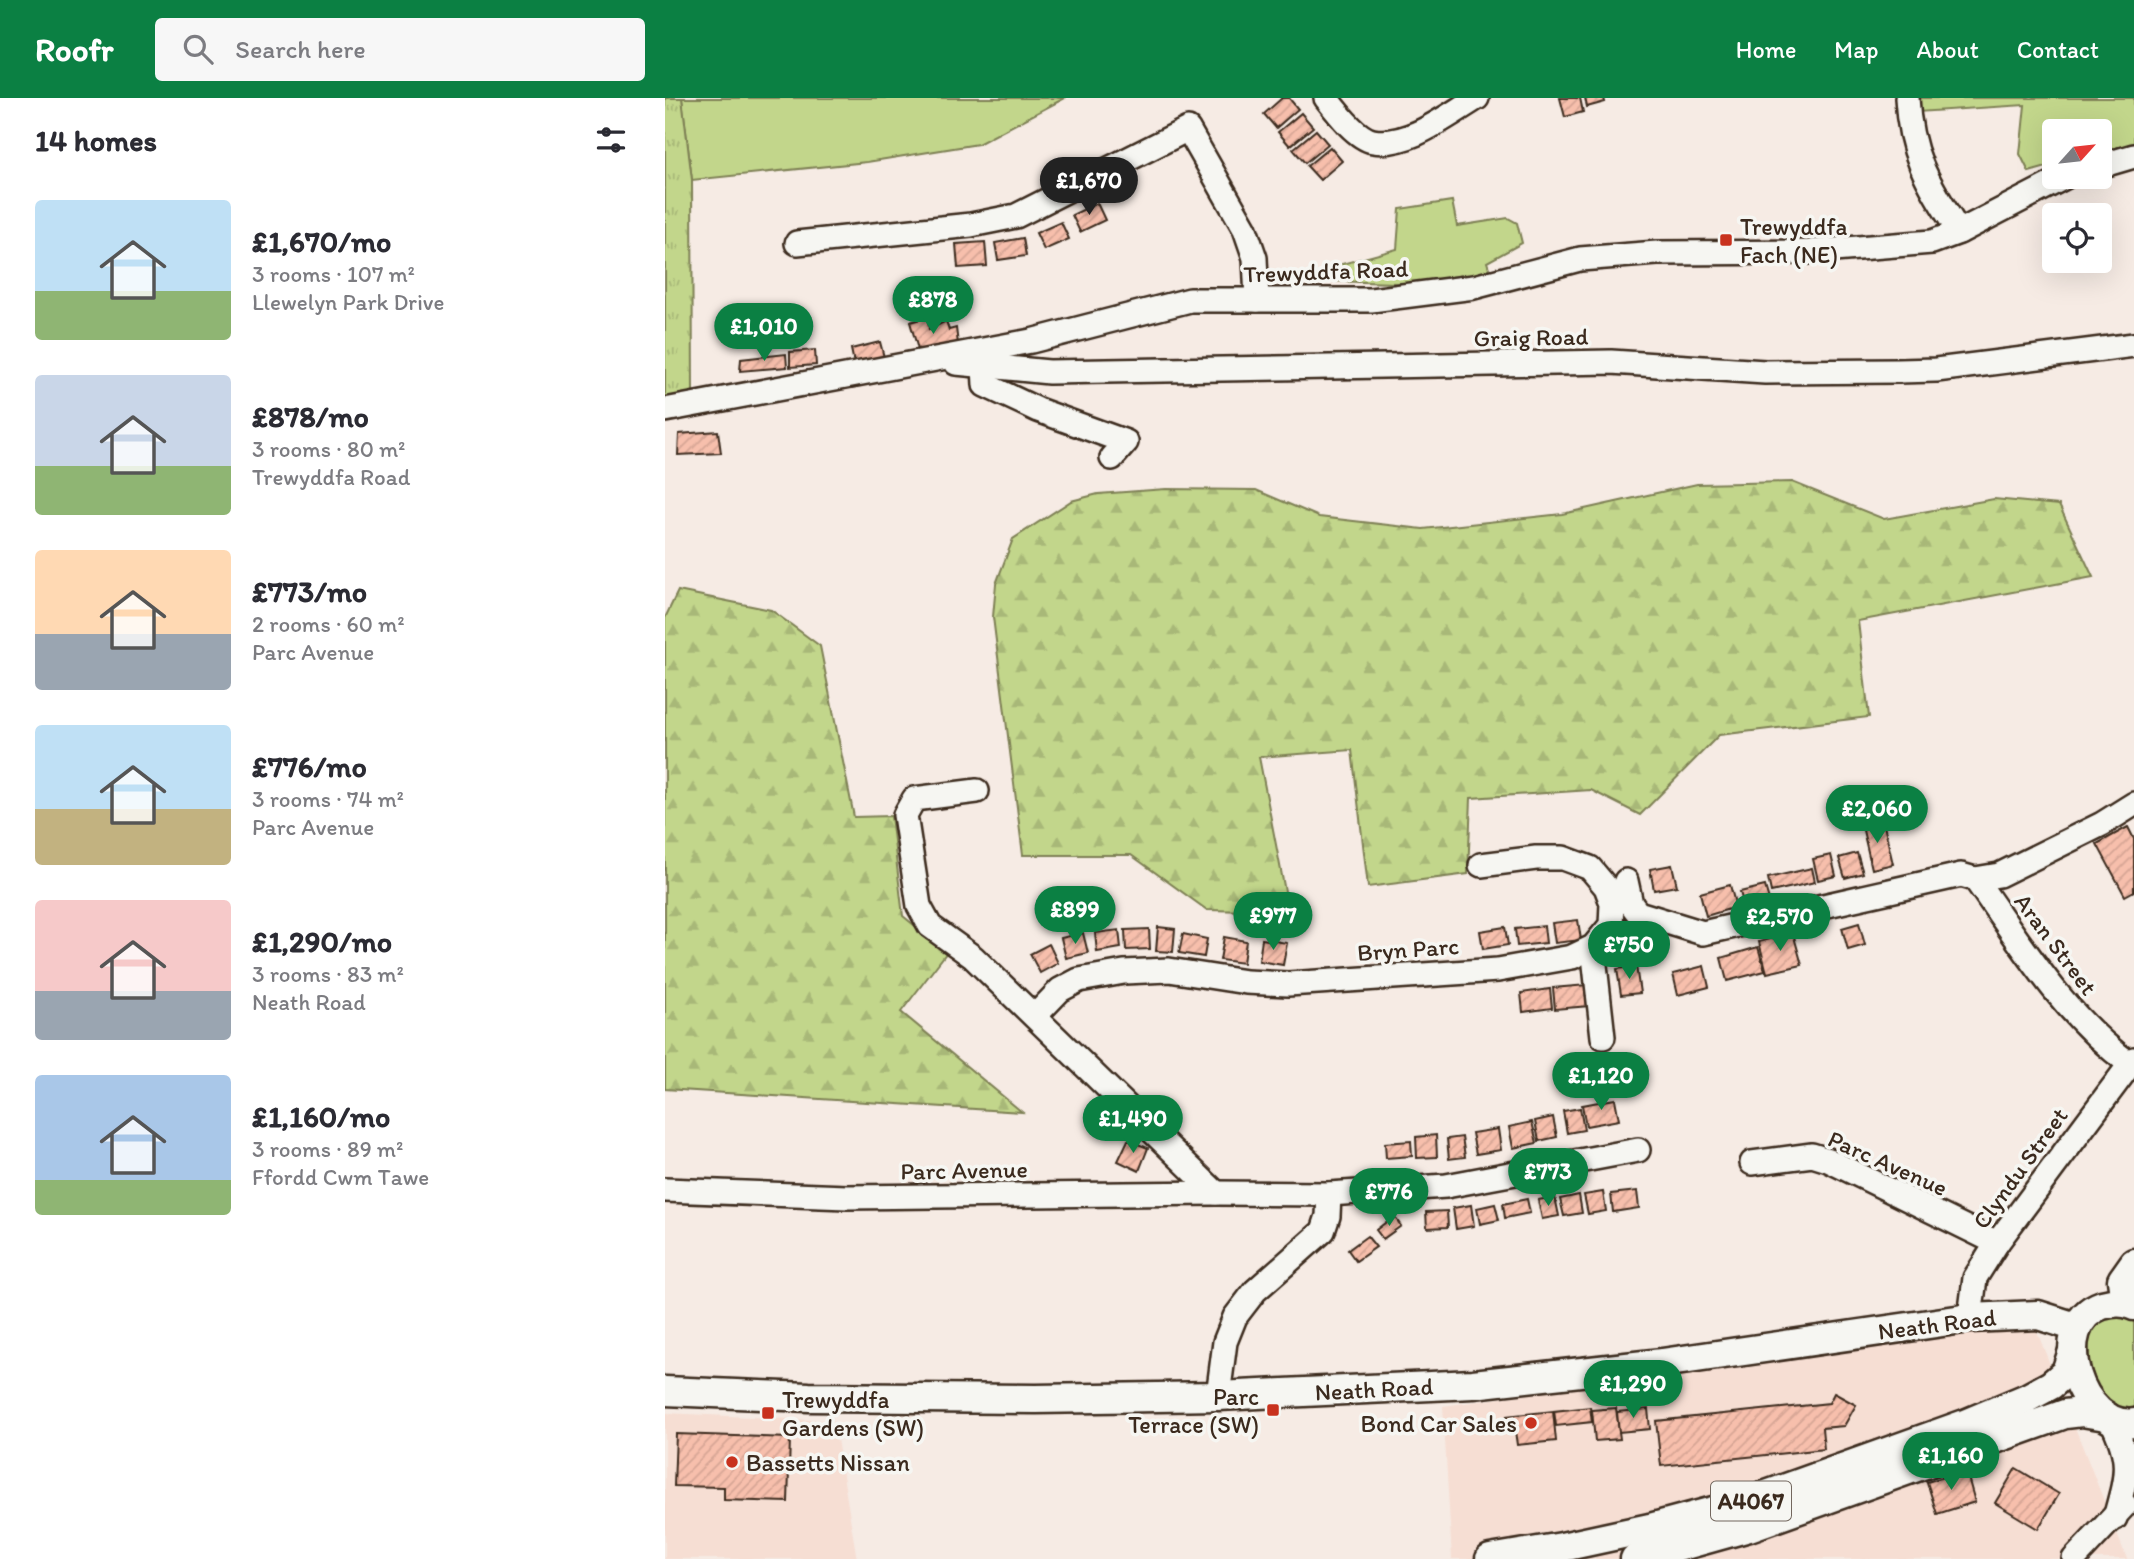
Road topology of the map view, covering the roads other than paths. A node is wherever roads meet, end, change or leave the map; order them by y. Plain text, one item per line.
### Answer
1 (1326, 98) edge
2 (1477, 98) edge
3 (1907, 98) edge
4 (2134, 156) edge
5 (2112, 162) edge
6 (2042, 189) edge
7 (1959, 232) junction
8 (797, 243) dead end
9 (1257, 300) junction
10 (2134, 345) edge
11 (929, 360) junction
12 (984, 366) junction
13 (665, 410) edge
14 (1112, 458) dead end
15 (977, 791) dead end
16 (2134, 804) edge
17 (1481, 865) dead end
18 (1975, 879) junction
19 (1626, 881) dead end
20 (1593, 947) junction
21 (1035, 1016) junction
22 (1603, 1037) dead end
23 (2132, 1061) edge
24 (1639, 1150) dead end
25 (1752, 1163) dead end
26 (665, 1190) edge
27 (1216, 1193) junction
28 (1329, 1194) junction
29 (1997, 1243) junction
30 (2134, 1263) edge
31 (2130, 1304) edge
32 (1970, 1318) junction
33 (2075, 1339) junction
34 (665, 1391) edge
35 (1218, 1396) junction
36 (2117, 1419) edge
37 (2134, 1493) edge
38 (2115, 1518) junction
39 (1490, 1559) edge
40 (1635, 1559) edge
41 (2074, 1559) edge

1 - 2 street
3 - 7 street
4 - 5 street
6 - 7 street, Trewyddfa Road
7 - 9 street, Trewyddfa Road
8 - 9 street
9 - 11 street, Trewyddfa Road
10 - 12 street, Graig Road
11 - 12 street, Graig Road
11 - 13 street, Trewyddfa Road
12 - 14 street
15 - 21 street
16 - 18 street
17 - 20 street
18 - 19 street
18 - 23 street, Aran Street
20 - 21 street, Bryn Parc
20 - 22 street
21 - 27 street
23 - 29 street, Clyndu Street
24 - 28 street, Parc Avenue
25 - 29 street, Parc Avenue
26 - 27 street, Parc Avenue
27 - 28 street, Parc Avenue
28 - 35 street
29 - 32 street, Clyndu Street
30 - 31 main road
31 - 33 main road
32 - 33 main road, Neath Road
32 - 35 main road, Neath Road
33 - 36 main road
33 - 39 main road, A4067
34 - 35 main road, Neath Road
36 - 38 street
36 - 40 main road, A4067
37 - 38 street
38 - 41 street

